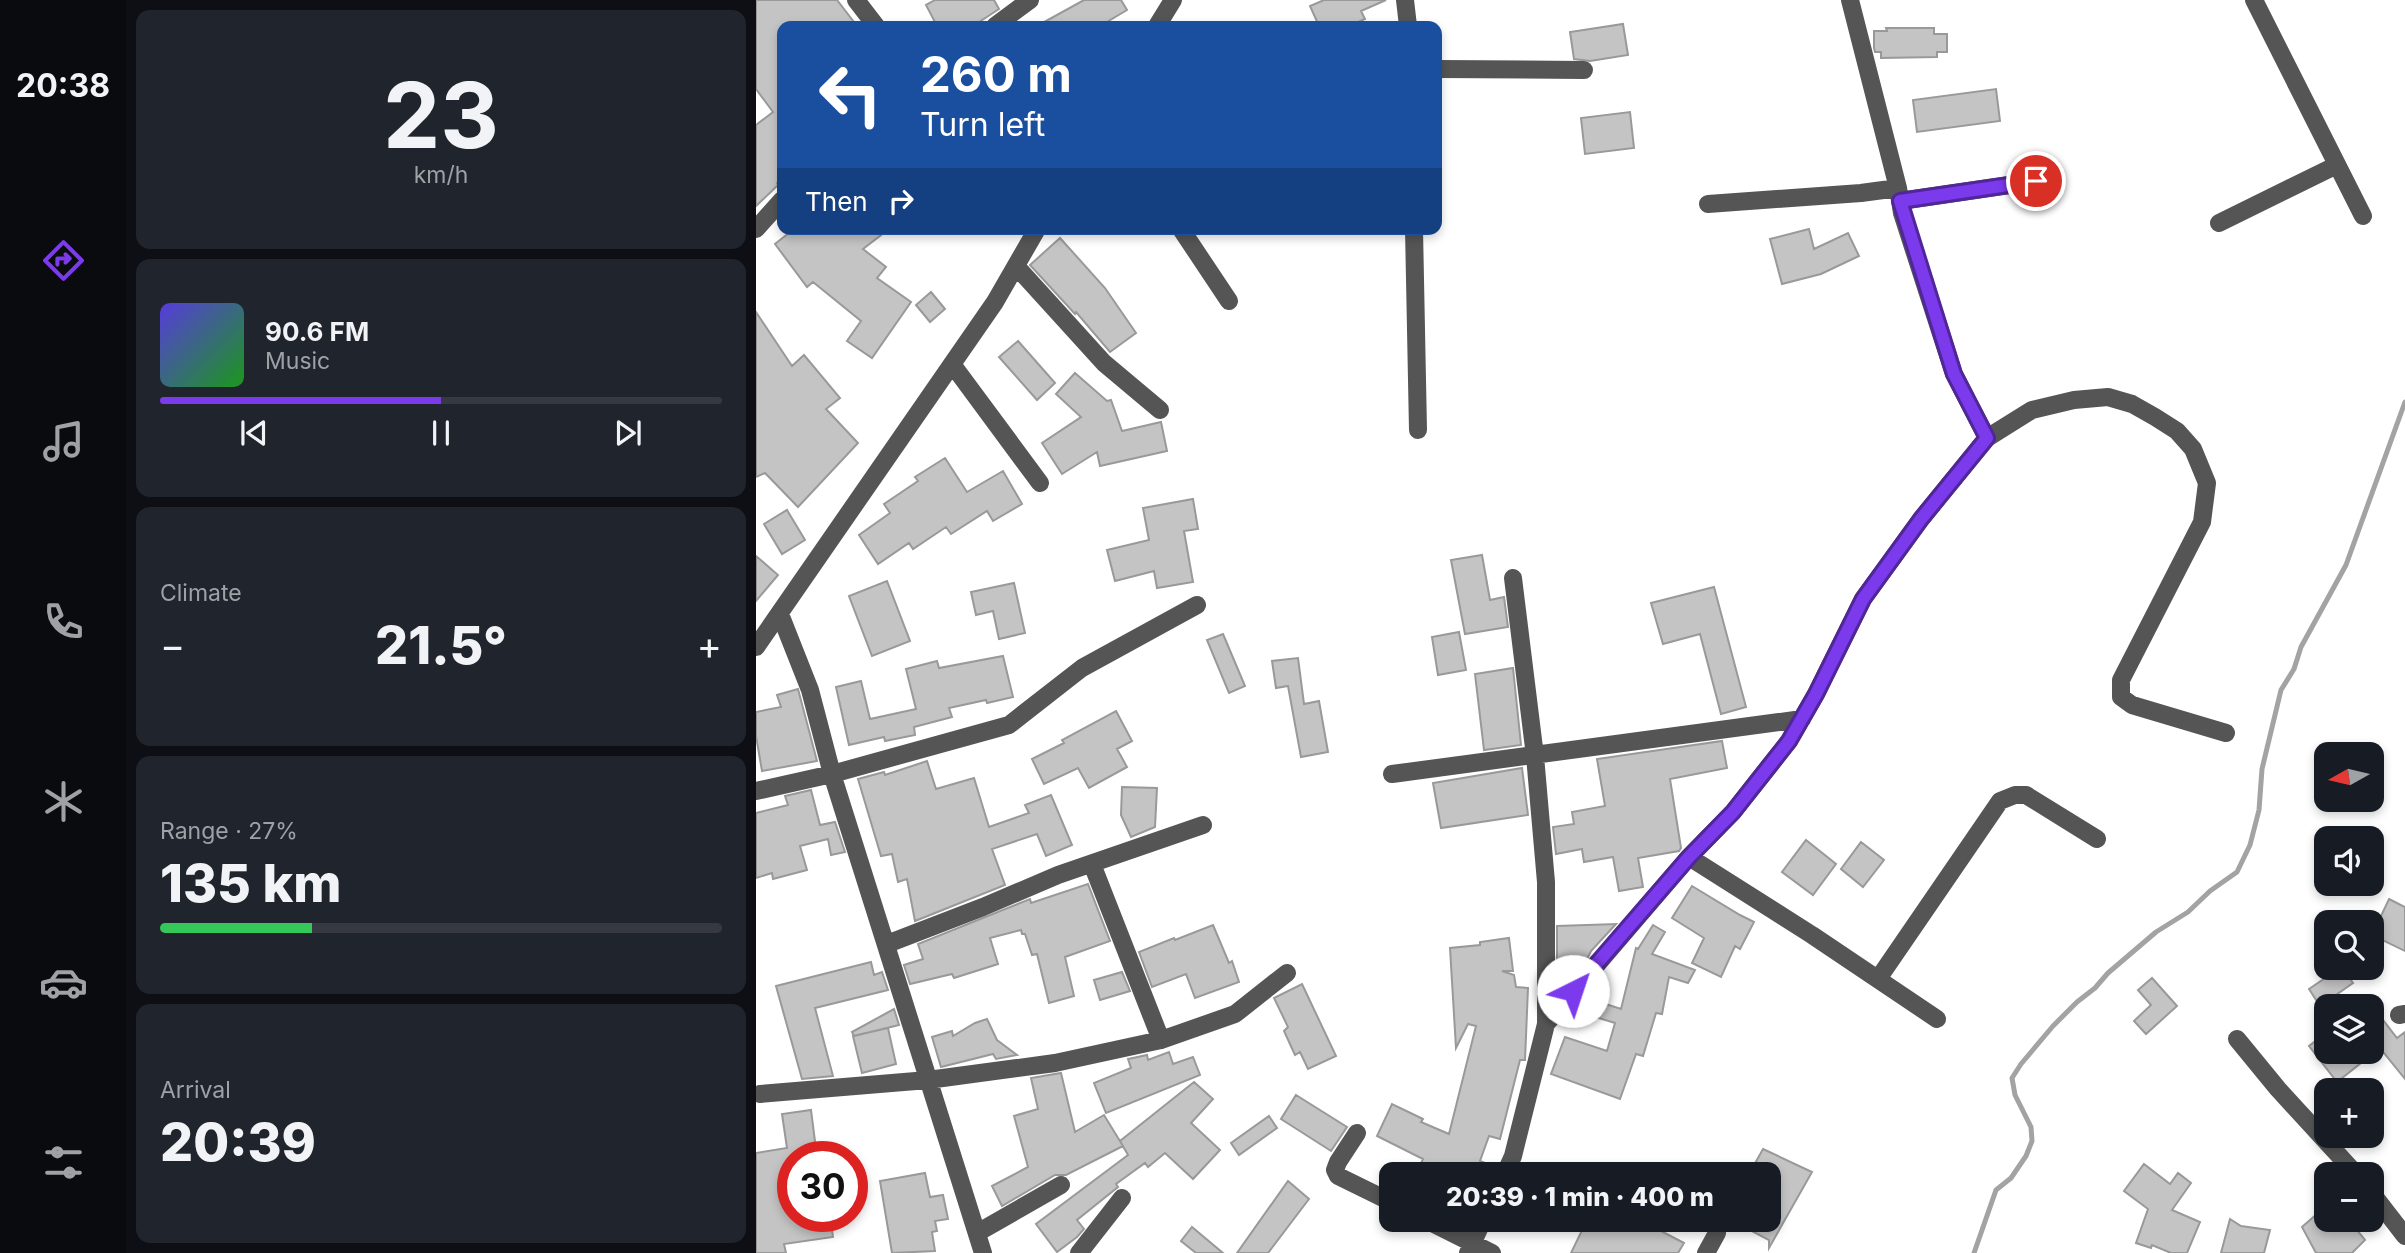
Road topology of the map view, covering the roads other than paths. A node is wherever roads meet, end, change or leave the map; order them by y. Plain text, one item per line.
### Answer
1 (856, 0) edge
2 (1030, 0) edge
3 (1173, 0) edge
4 (1405, 0) edge
5 (1850, 0) edge
6 (2254, 0) edge
7 (872, 21) edge
8 (1002, 21) edge
9 (1160, 21) edge
10 (1407, 21) edge
11 (1442, 69) edge
12 (1584, 70) dead end
13 (2337, 165) junction
14 (2036, 181) dead end
15 (1899, 195) junction
16 (1708, 204) dead end
17 (777, 206) edge
18 (2363, 216) dead end
19 (2219, 223) dead end
20 (756, 229) edge
21 (1034, 235) edge
22 (1185, 235) edge
23 (1414, 235) edge
24 (1016, 266) junction
25 (1229, 301) dead end
26 (952, 364) junction
27 (1160, 410) dead end
28 (1418, 430) dead end
29 (1987, 438) junction
30 (1040, 483) dead end
31 (1513, 578) dead end
32 (1197, 605) dead end
33 (780, 614) junction
34 (756, 646) edge
35 (1802, 719) junction
36 (2226, 733) dead end
37 (1535, 756) junction
38 (832, 774) junction
39 (1392, 774) dead end
40 (756, 791) edge
41 (1203, 825) dead end
42 (2097, 839) dead end
43 (1689, 857) junction
44 (1092, 864) junction
45 (887, 944) junction
46 (1287, 972) dead end
47 (1878, 979) junction
48 (1937, 1019) dead end
49 (1546, 1024) junction
50 (2237, 1039) dead end
51 (1161, 1040) junction
52 (928, 1080) junction
53 (760, 1094) dead end
54 (1357, 1133) dead end
55 (1510, 1162) edge
56 (2345, 1162) edge
57 (1061, 1185) dead end
58 (1379, 1196) edge
59 (1122, 1199) dead end
60 (2384, 1209) edge
61 (1445, 1232) edge
62 (1477, 1232) edge
63 (977, 1233) junction
64 (1717, 1233) dead end
65 (2405, 1236) edge
66 (1470, 1248) edge
67 (978, 1252) edge
68 (1079, 1253) edge
69 (1492, 1253) edge
70 (1706, 1253) edge

1 - 7 street
2 - 8 street
3 - 9 street
4 - 10 street
5 - 15 street
6 - 13 street
11 - 12 street
13 - 18 street
13 - 19 street
14 - 15 street
15 - 16 street
15 - 29 street
17 - 20 street
21 - 24 street
22 - 25 street
23 - 28 street
24 - 26 street
24 - 27 street
26 - 30 street
26 - 33 street
29 - 35 street
29 - 36 street
31 - 37 street
32 - 38 street
33 - 34 street
33 - 38 street
35 - 37 street
35 - 43 street
37 - 39 street
37 - 49 street
38 - 40 street
38 - 45 street
41 - 44 street
42 - 47 street
43 - 47 street
43 - 49 street
44 - 45 street
44 - 51 street
45 - 52 street
46 - 51 street
47 - 48 street
49 - 55 street
50 - 56 street
51 - 52 street
52 - 53 street
52 - 63 street
54 - 58 street
57 - 63 street
59 - 68 street
60 - 65 street
61 - 66 street
62 - 66 street
63 - 67 street
64 - 70 street
66 - 69 street

